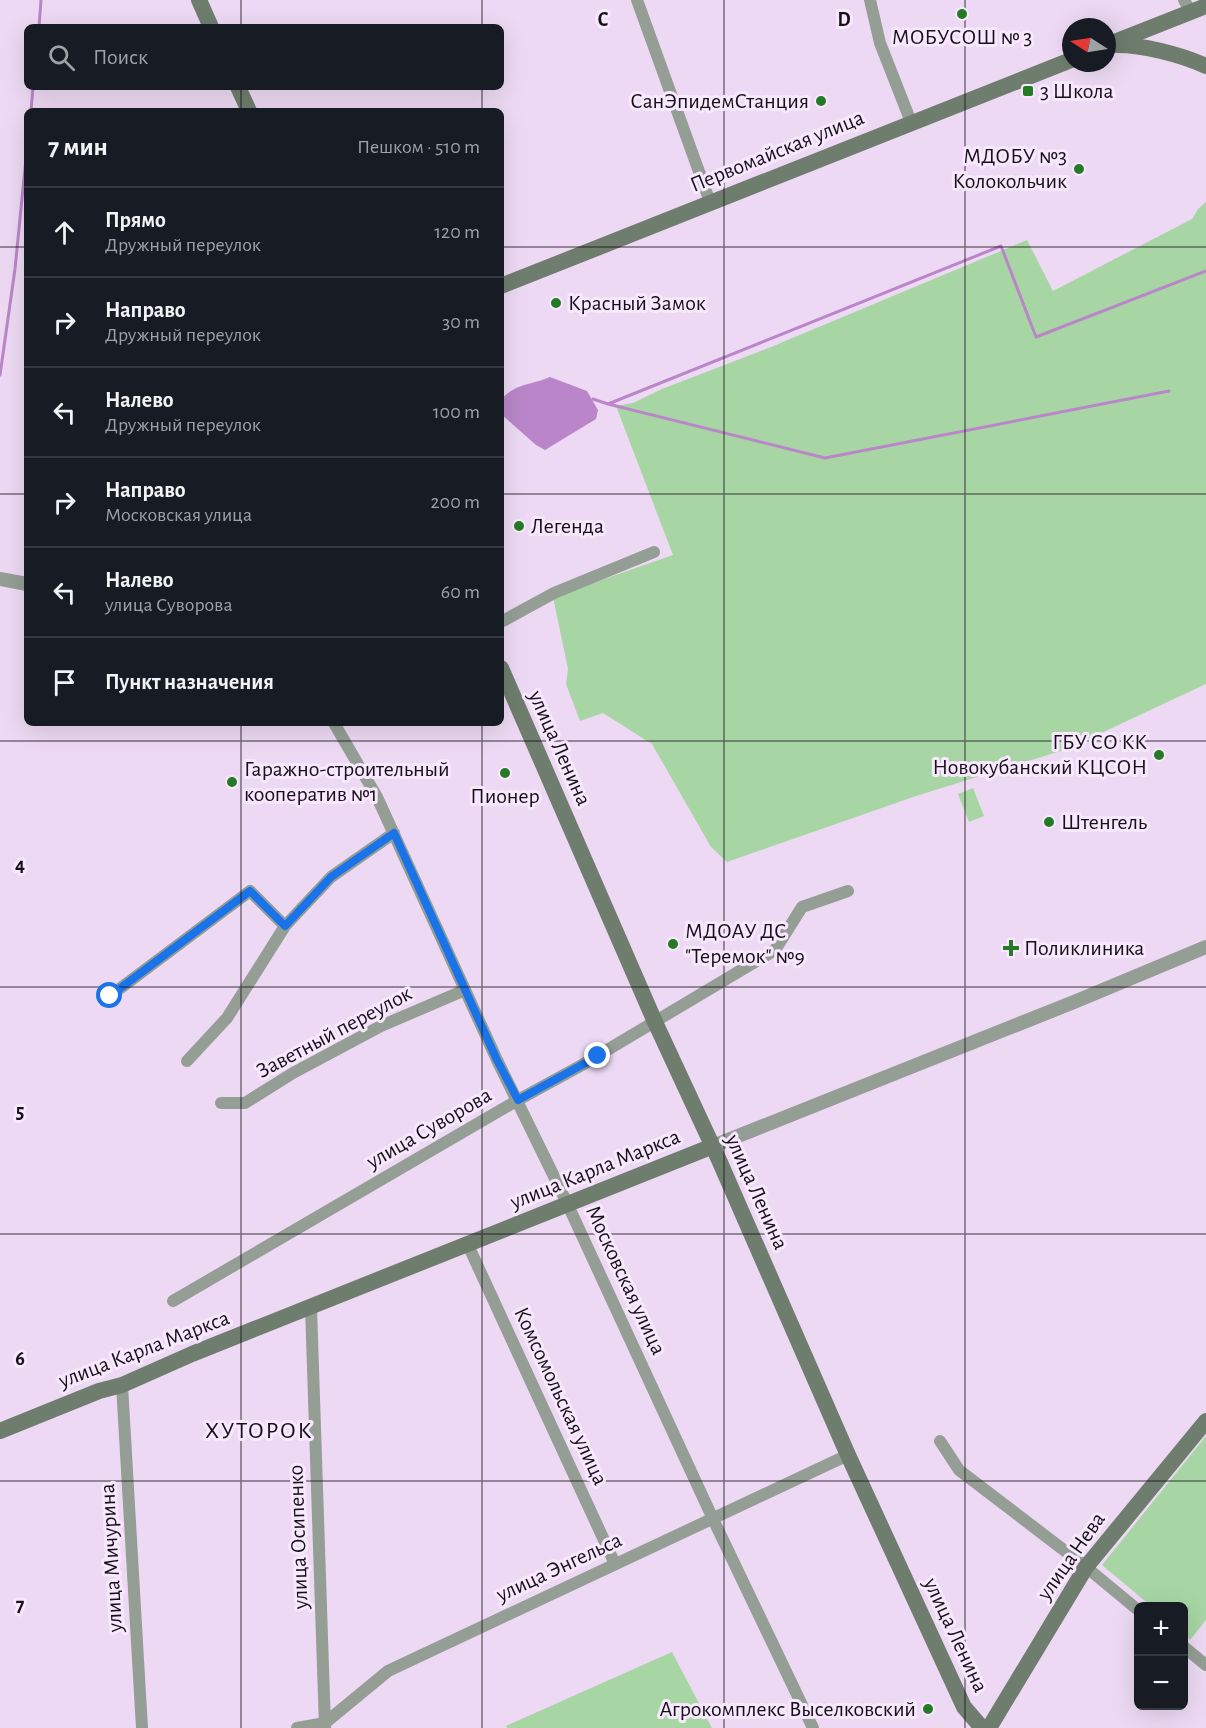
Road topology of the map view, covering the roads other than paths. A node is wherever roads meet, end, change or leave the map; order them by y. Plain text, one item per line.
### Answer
1 (199, 0) edge
2 (637, 0) edge
3 (870, 0) edge
4 (1193, 6) edge
5 (210, 24) edge
6 (1116, 41) edge
7 (1116, 45) edge
8 (1062, 63) edge
9 (1206, 66) edge
10 (239, 90) edge
11 (248, 108) edge
12 (911, 122) junction
13 (710, 202) junction
14 (504, 285) edge
15 (654, 552) dead end
16 (0, 579) edge
17 (24, 583) edge
18 (504, 620) edge
19 (504, 675) edge
20 (336, 726) edge
21 (394, 833) junction
22 (848, 891) dead end
23 (285, 926) junction
24 (1206, 947) edge
25 (465, 990) junction
26 (110, 996) dead end
27 (655, 1022) junction
28 (187, 1061) dead end
29 (518, 1100) junction
30 (221, 1103) dead end
31 (713, 1146) junction
32 (567, 1203) junction
33 (468, 1245) junction
34 (173, 1301) dead end
35 (311, 1308) junction
36 (122, 1385) junction
37 (1206, 1421) edge
38 (0, 1431) edge
39 (940, 1441) dead end
40 (848, 1455) junction
41 (713, 1519) junction
42 (615, 1564) junction
43 (1086, 1567) junction
44 (1134, 1607) edge
45 (1188, 1650) edge
46 (1206, 1665) edge
47 (325, 1725) edge
48 (141, 1728) edge
49 (297, 1728) edge
50 (813, 1728) edge
51 (982, 1728) edge
52 (989, 1728) edge

1 - 5 main road
2 - 13 street
3 - 12 street
4 - 6 main road
7 - 9 main road
8 - 12 main road, Первомайская улица
10 - 11 main road
12 - 13 main road, Первомайская улица
13 - 14 main road, Первомайская улица
15 - 18 street
16 - 17 street
19 - 27 main road, улица Ленина
20 - 21 street, Московская улица
21 - 23 street
21 - 25 street, Московская улица
22 - 27 street, улица Суворова
23 - 26 street
23 - 28 street
24 - 31 street, улица Карла Маркса
25 - 29 street, Московская улица
25 - 30 street, Заветный переулок
27 - 29 street, улица Суворова
27 - 31 main road, улица Ленина
29 - 32 street, Московская улица
29 - 34 street, улица Суворова
31 - 32 main road, улица Карла Маркса
31 - 40 main road, улица Ленина
32 - 33 main road, улица Карла Маркса
32 - 41 street, Московская улица
33 - 35 main road, улица Карла Маркса
33 - 42 street, Комсомольская улица
35 - 36 main road, улица Карла Маркса
35 - 47 street, улица Осипенко
36 - 38 main road, улица Карла Маркса
36 - 48 street, улица Мичурина
37 - 43 main road, улица Нева
39 - 43 street
40 - 41 street, улица Энгельса
40 - 51 main road, улица Ленина
41 - 42 street, улица Энгельса
41 - 50 street, Московская улица
42 - 47 street, улица Энгельса
43 - 44 street
43 - 52 main road, улица Нева
45 - 46 street
47 - 49 street, улица Энгельса

